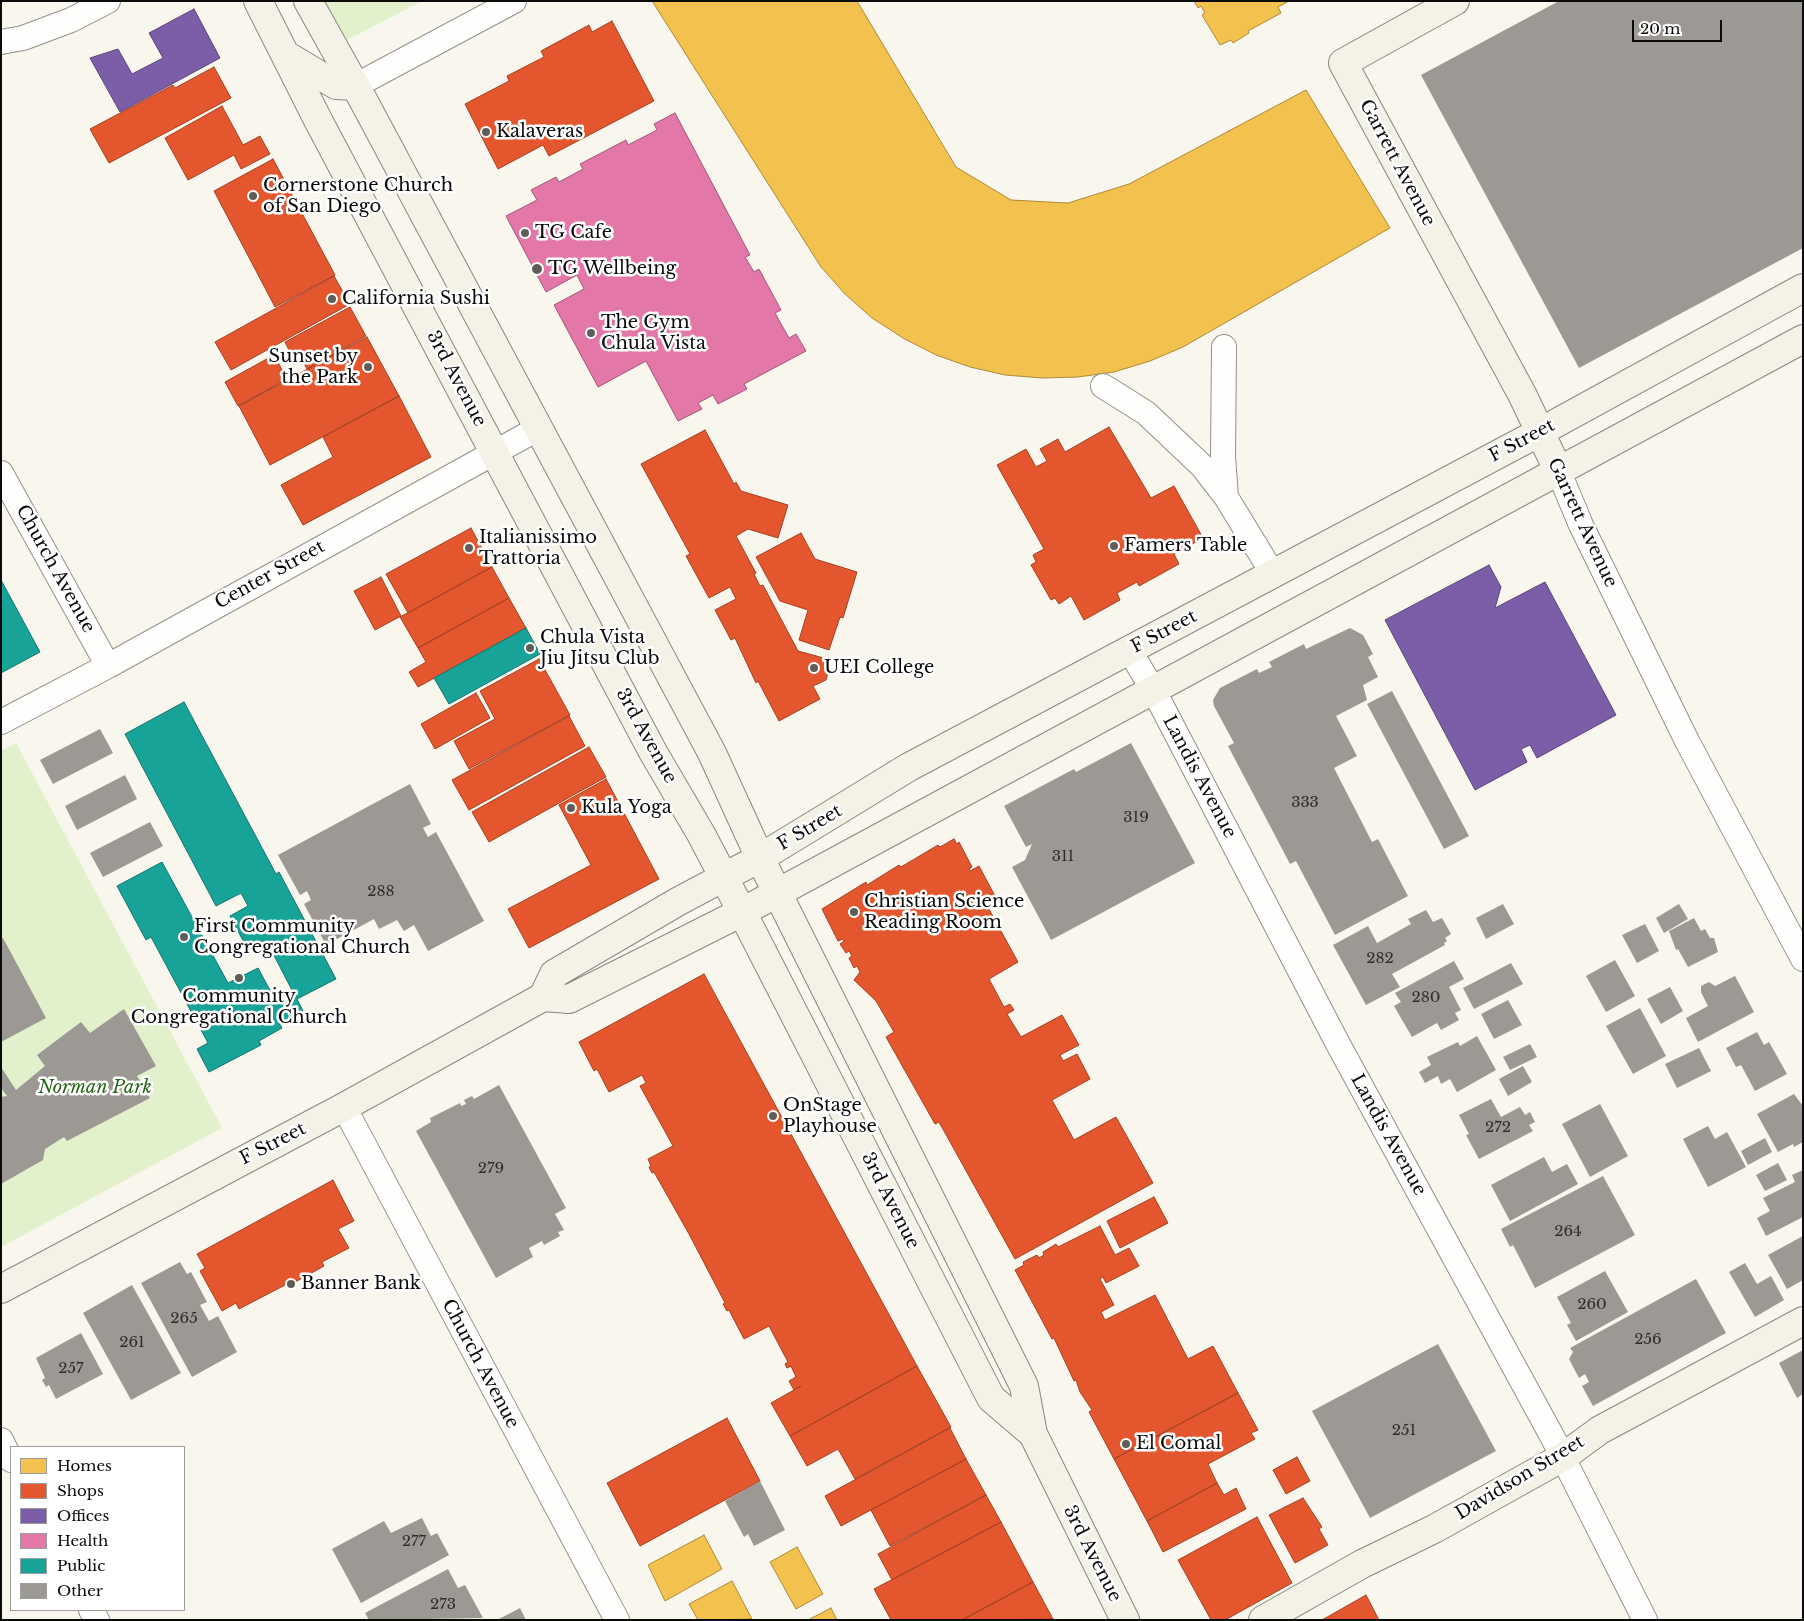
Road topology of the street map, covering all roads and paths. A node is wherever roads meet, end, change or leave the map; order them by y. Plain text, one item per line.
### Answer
1 (108, 1) edge
2 (258, 1) edge
3 (308, 1) edge
4 (514, 1) edge
5 (1455, 1) edge
6 (1, 42) edge
7 (286, 55) junction
8 (356, 86) junction
9 (1803, 288) edge
10 (1803, 339) edge
11 (1224, 347) dead end
12 (1103, 386) dead end
13 (539, 428) junction
14 (1540, 432) junction
15 (495, 451) junction
16 (1558, 470) junction
17 (1, 473) edge
18 (1226, 497) junction
19 (1272, 574) junction
20 (1129, 650) junction
21 (108, 666) junction
22 (1154, 691) junction
23 (1, 722) edge
24 (760, 858) junction
25 (724, 877) junction
26 (777, 892) junction
27 (742, 912) junction
28 (1803, 959) edge
29 (543, 996) junction
30 (344, 1107) junction
31 (1, 1289) edge
32 (1803, 1321) edge
33 (1033, 1434) junction
34 (1, 1440) edge
35 (1563, 1457) junction
36 (10, 1458) edge
37 (617, 1620) edge
38 (1125, 1620) edge
39 (1263, 1620) edge
40 (1645, 1620) edge

1 - 6 street
2 - 7 main road, 3rd Avenue
3 - 8 main road, 3rd Avenue
4 - 8 street
5 - 14 main road, Garrett Avenue
7 - 8 main road
7 - 15 main road, 3rd Avenue
8 - 13 main road, 3rd Avenue
9 - 14 main road, F Street
10 - 16 main road
11 - 18 street
12 - 18 street
13 - 15 street, Center Street
13 - 24 main road, 3rd Avenue
14 - 16 main road, Garrett Avenue
14 - 19 main road, F Street
15 - 21 street, Center Street
15 - 25 main road, 3rd Avenue
16 - 22 main road
16 - 28 street, Garrett Avenue
17 - 21 street, Church Avenue
18 - 19 street
19 - 20 main road, F Street
20 - 22 street, Landis Avenue
20 - 24 main road, F Street
21 - 23 street, Center Street
22 - 26 main road
22 - 35 street, Landis Avenue
24 - 25 main road, F Street
24 - 26 main road, 3rd Avenue
25 - 27 main road, 3rd Avenue
25 - 29 main road, F Street
26 - 27 main road
26 - 33 main road, 3rd Avenue
27 - 29 main road
27 - 33 main road, 3rd Avenue
29 - 30 main road, F Street
30 - 31 main road, F Street
30 - 37 street, Church Avenue
32 - 35 main road, Davidson Street
33 - 38 main road, 3rd Avenue
34 - 36 street
35 - 39 main road, Davidson Street
35 - 40 street, Landis Avenue

